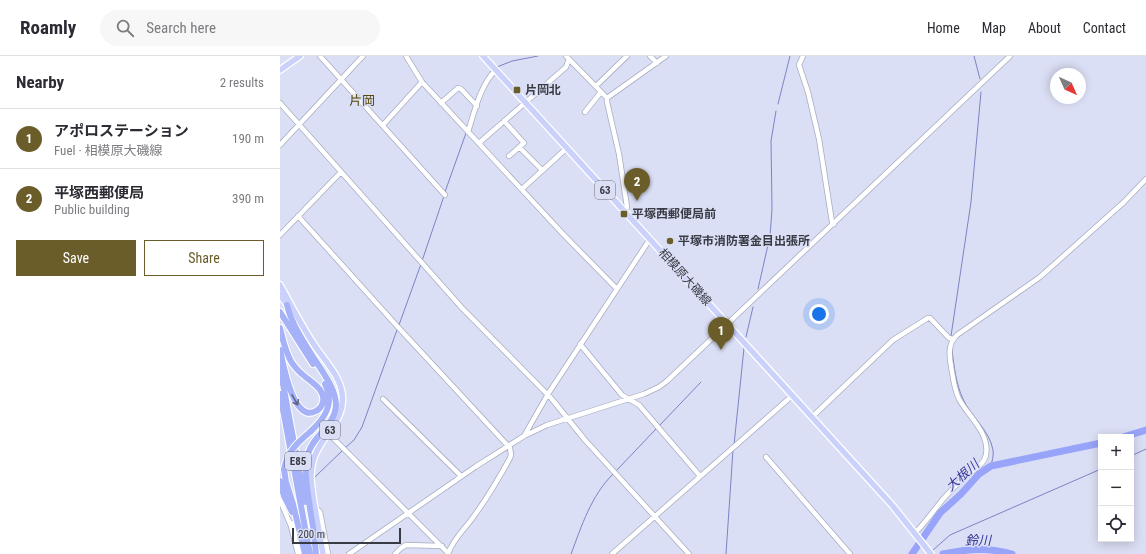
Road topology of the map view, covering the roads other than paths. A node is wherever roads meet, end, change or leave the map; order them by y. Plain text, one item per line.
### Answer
1 (300, 56) edge
2 (320, 56) edge
3 (363, 56) edge
4 (406, 56) edge
5 (483, 56) edge
6 (627, 56) edge
7 (650, 56) edge
8 (666, 56) edge
9 (803, 56) edge
10 (1010, 56) edge
11 (570, 58) edge
12 (657, 62) junction
13 (280, 70) edge
14 (496, 70) junction
15 (342, 79) junction
16 (422, 82) junction
17 (596, 86) junction
18 (601, 92) junction
19 (607, 98) junction
20 (525, 102) junction
21 (280, 103) edge
22 (441, 103) junction
23 (476, 105) junction
24 (585, 112) dead end
25 (504, 121) junction
26 (299, 125) junction
27 (383, 125) junction
28 (466, 130) junction
29 (479, 143) junction
30 (280, 145) edge
31 (519, 147) junction
32 (567, 148) junction
33 (510, 156) dead end
34 (542, 170) junction
35 (341, 172) junction
36 (1146, 179) edge
37 (522, 189) junction
38 (444, 194) dead end
39 (625, 212) junction
40 (298, 216) junction
41 (834, 224) junction
42 (280, 235) edge
43 (650, 239) junction
44 (280, 285) edge
45 (280, 289) edge
46 (617, 289) junction
47 (280, 295) edge
48 (287, 304) junction
49 (280, 312) edge
50 (296, 316) junction
51 (728, 324) junction
52 (280, 328) edge
53 (953, 339) junction
54 (580, 344) junction
55 (280, 350) edge
56 (280, 368) edge
57 (280, 394) edge
58 (548, 394) junction
59 (793, 395) junction
60 (383, 398) dead end
61 (629, 399) junction
62 (812, 416) junction
63 (568, 419) junction
64 (328, 433) junction
65 (524, 436) junction
66 (508, 445) junction
67 (766, 457) dead end
68 (461, 476) junction
69 (700, 476) junction
70 (280, 481) edge
71 (280, 500) edge
72 (315, 507) junction
73 (283, 508) junction
74 (409, 512) junction
75 (654, 516) junction
76 (297, 522) junction
77 (916, 534) junction
78 (442, 546) junction
79 (448, 553) edge
80 (298, 554) edge
81 (302, 554) edge
82 (305, 554) edge
83 (310, 554) edge
84 (316, 554) edge
85 (323, 554) edge
86 (328, 554) edge
87 (349, 554) edge
88 (395, 554) edge
89 (612, 554) edge
90 (689, 554) edge
91 (850, 554) edge
92 (931, 554) edge

1 - 13 main road
2 - 15 street
3 - 15 street
4 - 16 street
5 - 14 main road, 相模原大磯線 / 63
6 - 17 street
7 - 12 street
8 - 12 street
9 - 41 street
10 - 41 street
11 - 17 street
11 - 20 street
12 - 19 street
14 - 20 main road, 相模原大磯線 / 63
14 - 23 street
15 - 26 street
15 - 27 street
16 - 22 street
16 - 27 street
17 - 18 street
18 - 19 street
18 - 24 street
19 - 39 street
20 - 25 street
20 - 32 main road, 相模原大磯線 / 63
21 - 26 street
22 - 23 street
22 - 28 street
23 - 28 street
25 - 29 street
25 - 31 street
26 - 30 street
26 - 35 street
27 - 38 street
28 - 29 street
29 - 37 street
31 - 33 street
31 - 34 street
32 - 34 street
32 - 39 main road, 相模原大磯線 / 63
34 - 37 street
35 - 40 street
35 - 58 street
36 - 53 street
37 - 46 street
39 - 43 main road, 相模原大磯線 / 63
40 - 42 street
40 - 66 street
41 - 51 street
43 - 46 street
43 - 51 main road, 相模原大磯線 / 63
44 - 50 main road, 63
45 - 48 main road, 63
46 - 54 street
47 - 48 main road, 63
48 - 50 main road, 63
48 - 84 highway
49 - 76 highway, bridge
50 - 64 main road, 63
51 - 59 main road, 相模原大磯線 / 63
51 - 61 street
55 -> 52 highway
53 - 62 street
53 - 77 street
54 - 58 street
54 - 61 street
56 - 84 highway, E85
57 - 83 highway, E85
58 - 63 street
58 - 65 street
59 - 62 main road, 相模原大磯線 / 63
59 - 69 street
60 - 68 street
61 - 63 street
61 - 69 street
62 - 77 main road, 相模原大磯線 / 63
63 - 65 street
63 - 75 street
64 - 72 main road, 63
64 - 74 street
65 - 66 street
66 - 68 street
66 - 79 street
67 - 91 street
68 - 74 street
69 - 75 street
70 - 76 highway
71 - 73 street
72 - 85 main road, 63
72 - 86 street
73 - 80 street
73 - 81 street
74 - 78 street
74 - 87 street
75 - 89 street
75 - 90 street
76 - 82 highway
77 - 92 main road, 相模原大磯線 / 63
78 - 79 street
78 - 88 street

